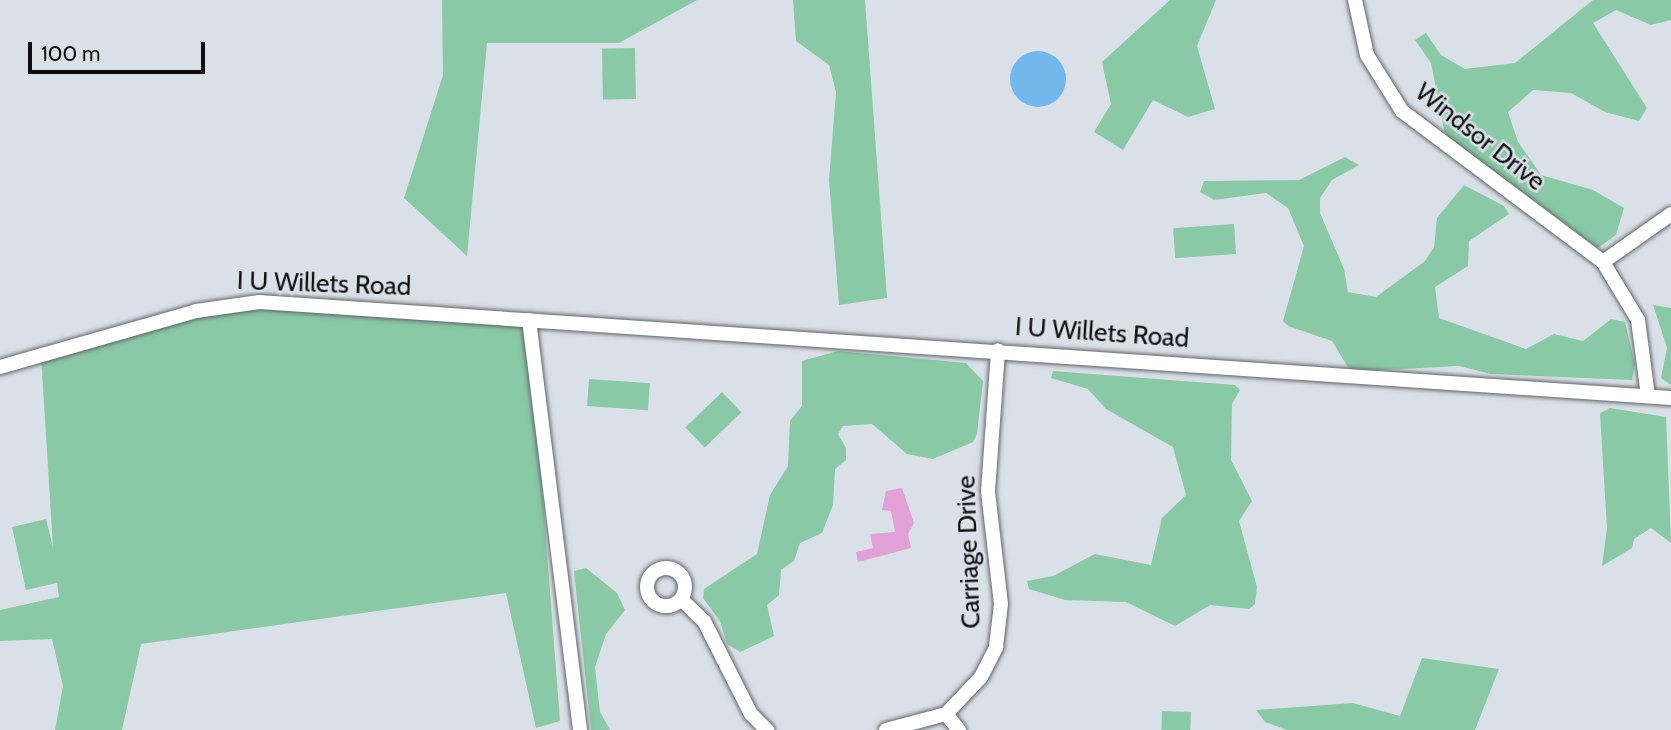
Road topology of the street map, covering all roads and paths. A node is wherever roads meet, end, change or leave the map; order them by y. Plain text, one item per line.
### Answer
1 (1355, 0) edge
2 (1671, 214) edge
3 (1603, 262) junction
4 (529, 320) junction
5 (998, 350) junction
6 (0, 368) edge
7 (1647, 396) junction
8 (1671, 398) edge
9 (681, 599) dead end
10 (946, 714) junction
11 (580, 730) edge
12 (767, 730) edge
13 (886, 730) edge
14 (960, 730) edge

1 - 3 street, Windsor Drive
2 - 3 street
3 - 7 street, Windsor Drive
4 - 5 street, I U Willets Road
4 - 6 street, I U Willets Road
4 - 11 street
5 - 7 street, I U Willets Road
5 - 10 street, Carriage Drive
7 - 8 street, I U Willets Road
9 - 12 street
10 - 13 street
10 - 14 street

